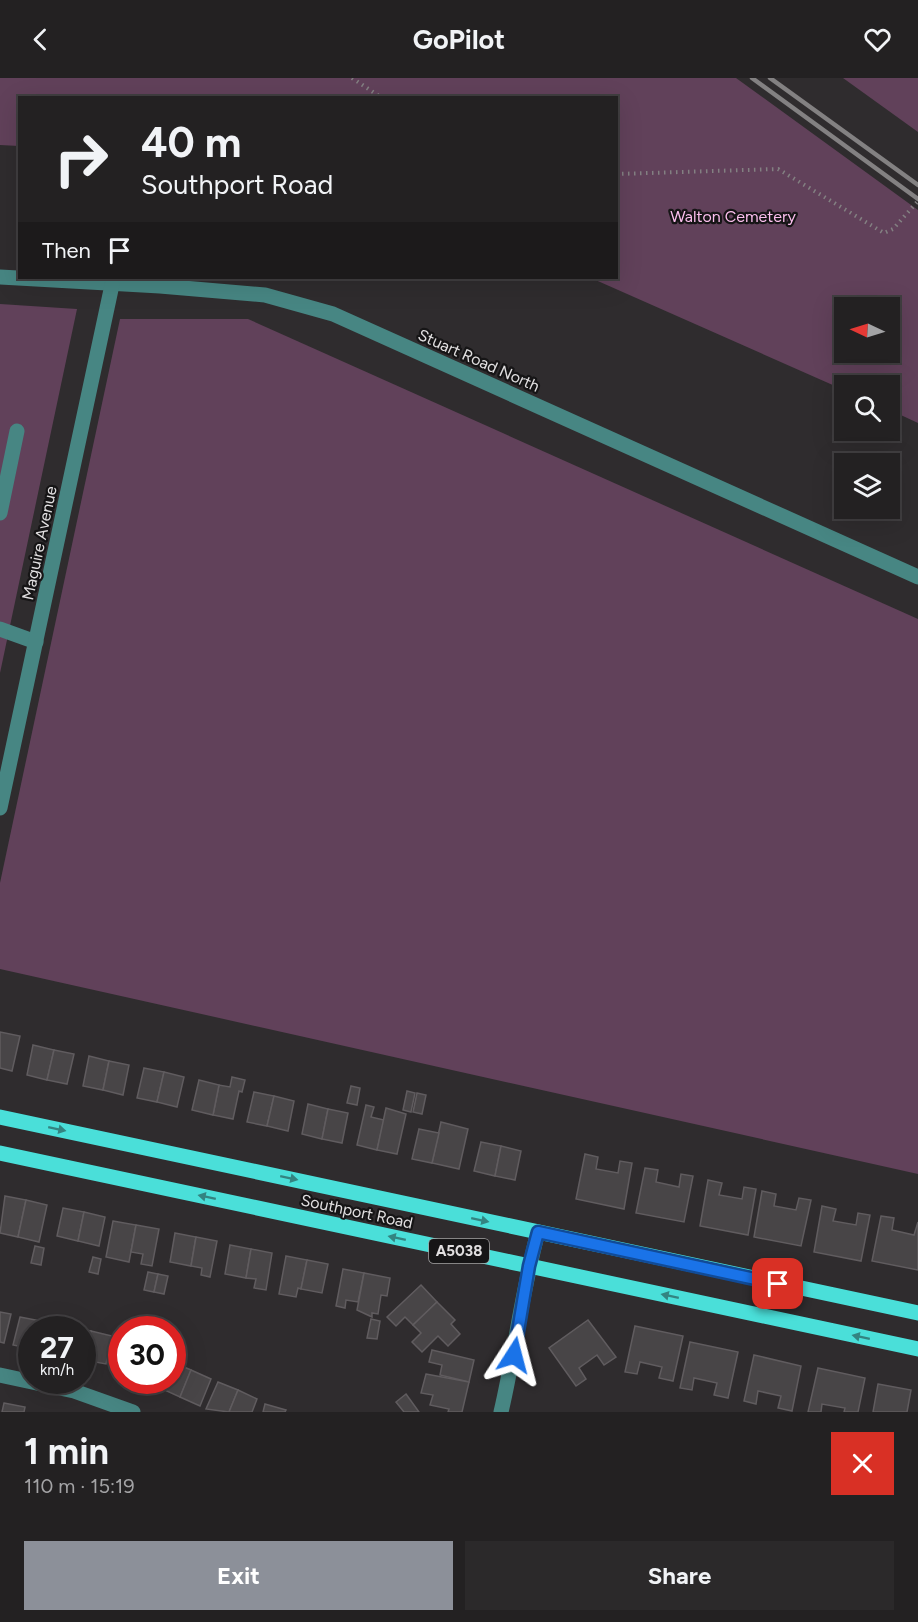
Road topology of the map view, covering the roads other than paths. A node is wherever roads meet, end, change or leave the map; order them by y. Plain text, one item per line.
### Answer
1 (0, 277) edge
2 (18, 278) edge
3 (28, 279) edge
4 (112, 285) junction
5 (17, 431) dead end
6 (0, 513) edge
7 (918, 577) edge
8 (0, 629) edge
9 (36, 642) junction
10 (0, 808) edge
11 (0, 1118) edge
12 (0, 1153) edge
13 (538, 1232) junction
14 (529, 1266) junction
15 (918, 1313) edge
16 (918, 1349) edge
17 (0, 1375) edge
18 (133, 1412) edge
19 (501, 1412) edge

1 - 2 street, Stuart Road North
3 - 4 street, Stuart Road North
4 - 7 street, Stuart Road North
4 - 9 street, Maguire Avenue
5 - 6 street
8 - 9 street
9 - 10 street, Maguire Avenue
11 -> 13 main road, Southport Road / A5038
14 -> 12 main road, Southport Road / A5038
13 - 14 street
13 - 15 main road, Southport Road / A5038
16 -> 14 main road, Southport Road / A5038
14 - 19 street
17 - 18 street

